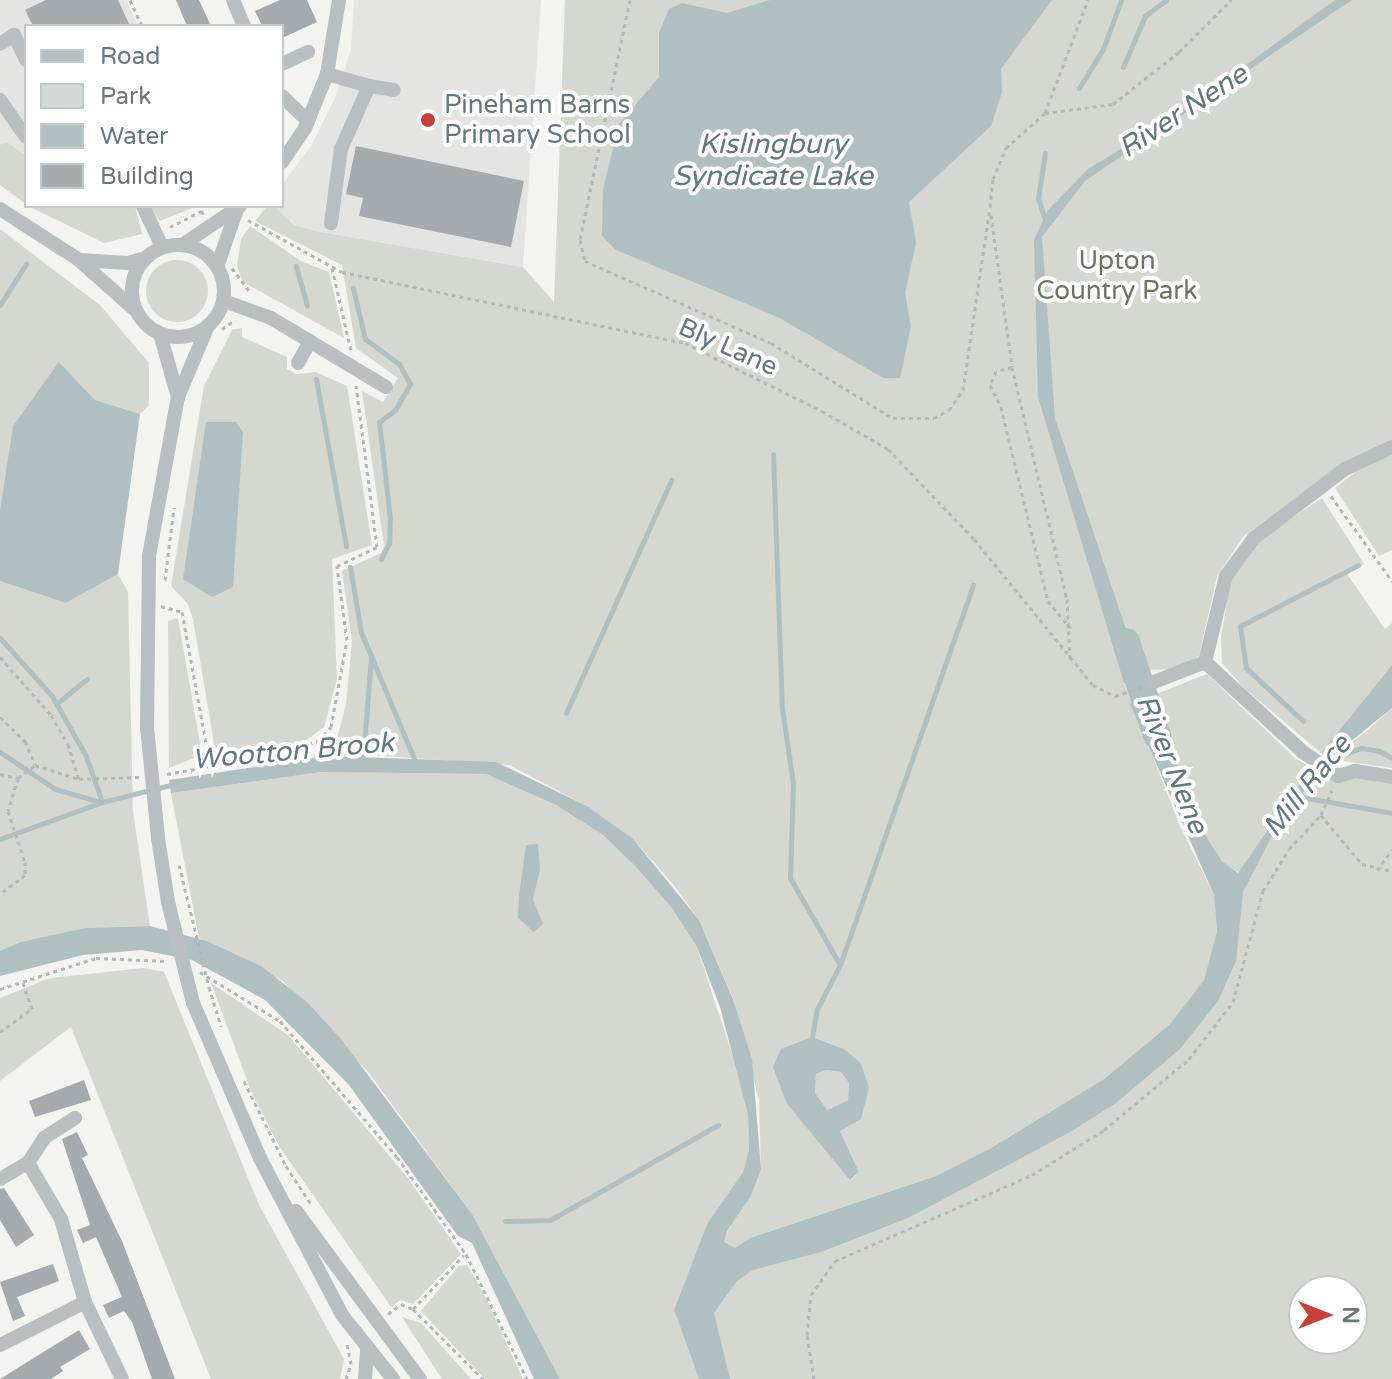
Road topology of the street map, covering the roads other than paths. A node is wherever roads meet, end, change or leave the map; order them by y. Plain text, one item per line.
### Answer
1 (233, 0) edge
2 (339, 0) edge
3 (243, 24) edge
4 (0, 44) edge
5 (308, 52) dead end
6 (24, 56) edge
7 (284, 63) edge
8 (327, 74) junction
9 (369, 86) junction
10 (394, 90) dead end
11 (0, 100) edge
12 (285, 106) edge
13 (308, 121) junction
14 (24, 134) edge
15 (284, 159) edge
16 (144, 208) edge
17 (238, 208) edge
18 (0, 209) edge
19 (331, 223) dead end
20 (182, 245) junction
21 (162, 247) junction
22 (146, 258) junction
23 (79, 260) junction
24 (218, 264) junction
25 (224, 301) junction
26 (135, 310) junction
27 (207, 328) junction
28 (160, 334) junction
29 (310, 341) junction
30 (298, 363) dead end
31 (386, 387) dead end
32 (178, 397) junction
33 (1392, 447) edge
34 (1205, 662) junction
35 (1154, 682) road end
36 (1392, 777) edge
37 (75, 1118) dead end
38 (260, 1158) junction
39 (28, 1163) junction
40 (0, 1179) edge
41 (85, 1302) junction
42 (0, 1345) edge
43 (367, 1350) junction
44 (122, 1379) edge
45 (365, 1379) edge
46 (393, 1379) edge
47 (420, 1379) edge

1 - 3 street
2 - 8 street
4 - 6 street
5 - 7 street
8 - 9 street
8 - 13 street
9 - 10 street
9 - 19 street
11 - 14 street
12 - 13 street
13 - 15 street
16 - 21 street
17 - 20 street
17 - 24 street
18 - 23 street
20 - 21 street
20 - 24 street
21 - 22 street
22 - 23 street
22 - 26 street
23 - 26 street
24 - 25 street
25 - 27 street
25 - 29 street
26 - 28 street
27 - 28 street
27 - 32 street
28 - 32 street
29 - 30 street
29 - 31 street
32 - 38 street, bridge
33 - 34 street
34 - 35 street
34 - 36 street
37 - 39 street
38 - 43 street
38 - 47 street
39 - 40 street
39 - 41 street
41 - 42 street
41 - 44 street
43 - 45 street
43 - 46 street

